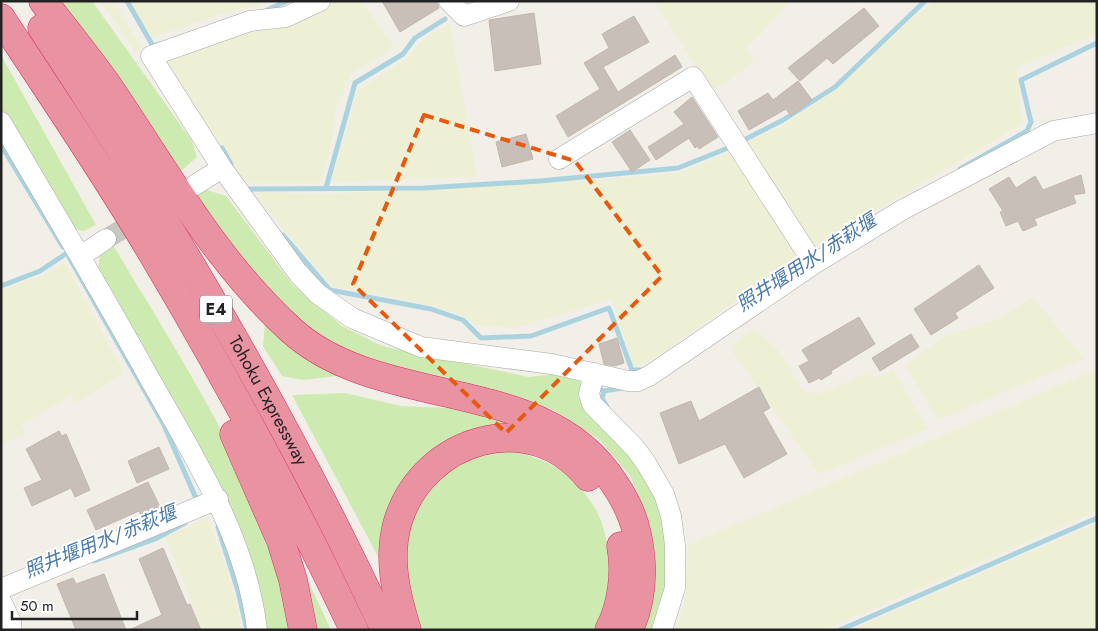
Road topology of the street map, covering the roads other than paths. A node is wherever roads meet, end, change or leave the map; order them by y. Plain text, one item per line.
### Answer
1 (25, 1) edge
2 (43, 1) edge
3 (320, 1) edge
4 (449, 1) edge
5 (509, 1) edge
6 (1, 18) edge
7 (1, 122) edge
8 (70, 123) junction
9 (1097, 123) edge
10 (560, 159) dead end
11 (222, 168) junction
12 (195, 185) dead end
13 (106, 239) tunnel mouth
14 (81, 256) junction
15 (814, 264) junction
16 (594, 374) junction
17 (218, 499) junction
18 (1, 589) edge
19 (1, 601) edge
20 (11, 630) edge
21 (257, 630) edge
22 (303, 630) edge
23 (354, 630) edge
24 (385, 630) edge
25 (407, 630) edge
26 (609, 630) edge
27 (629, 630) edge
28 (662, 630) edge

1 - 24 highway, Tohoku Expressway / E4
2 - 27 highway
3 - 11 street
4 - 5 street
6 - 8 highway, Tohoku Expressway / E4
7 - 14 street
8 - 22 highway
8 - 23 highway, Tohoku Expressway / E4
9 - 15 street
10 - 15 street
11 - 12 street
11 - 16 street
13 - 14 street
14 - 17 street
15 - 16 street
16 - 28 street
17 - 18 street
17 - 21 street
19 - 20 street
25 - 26 highway

